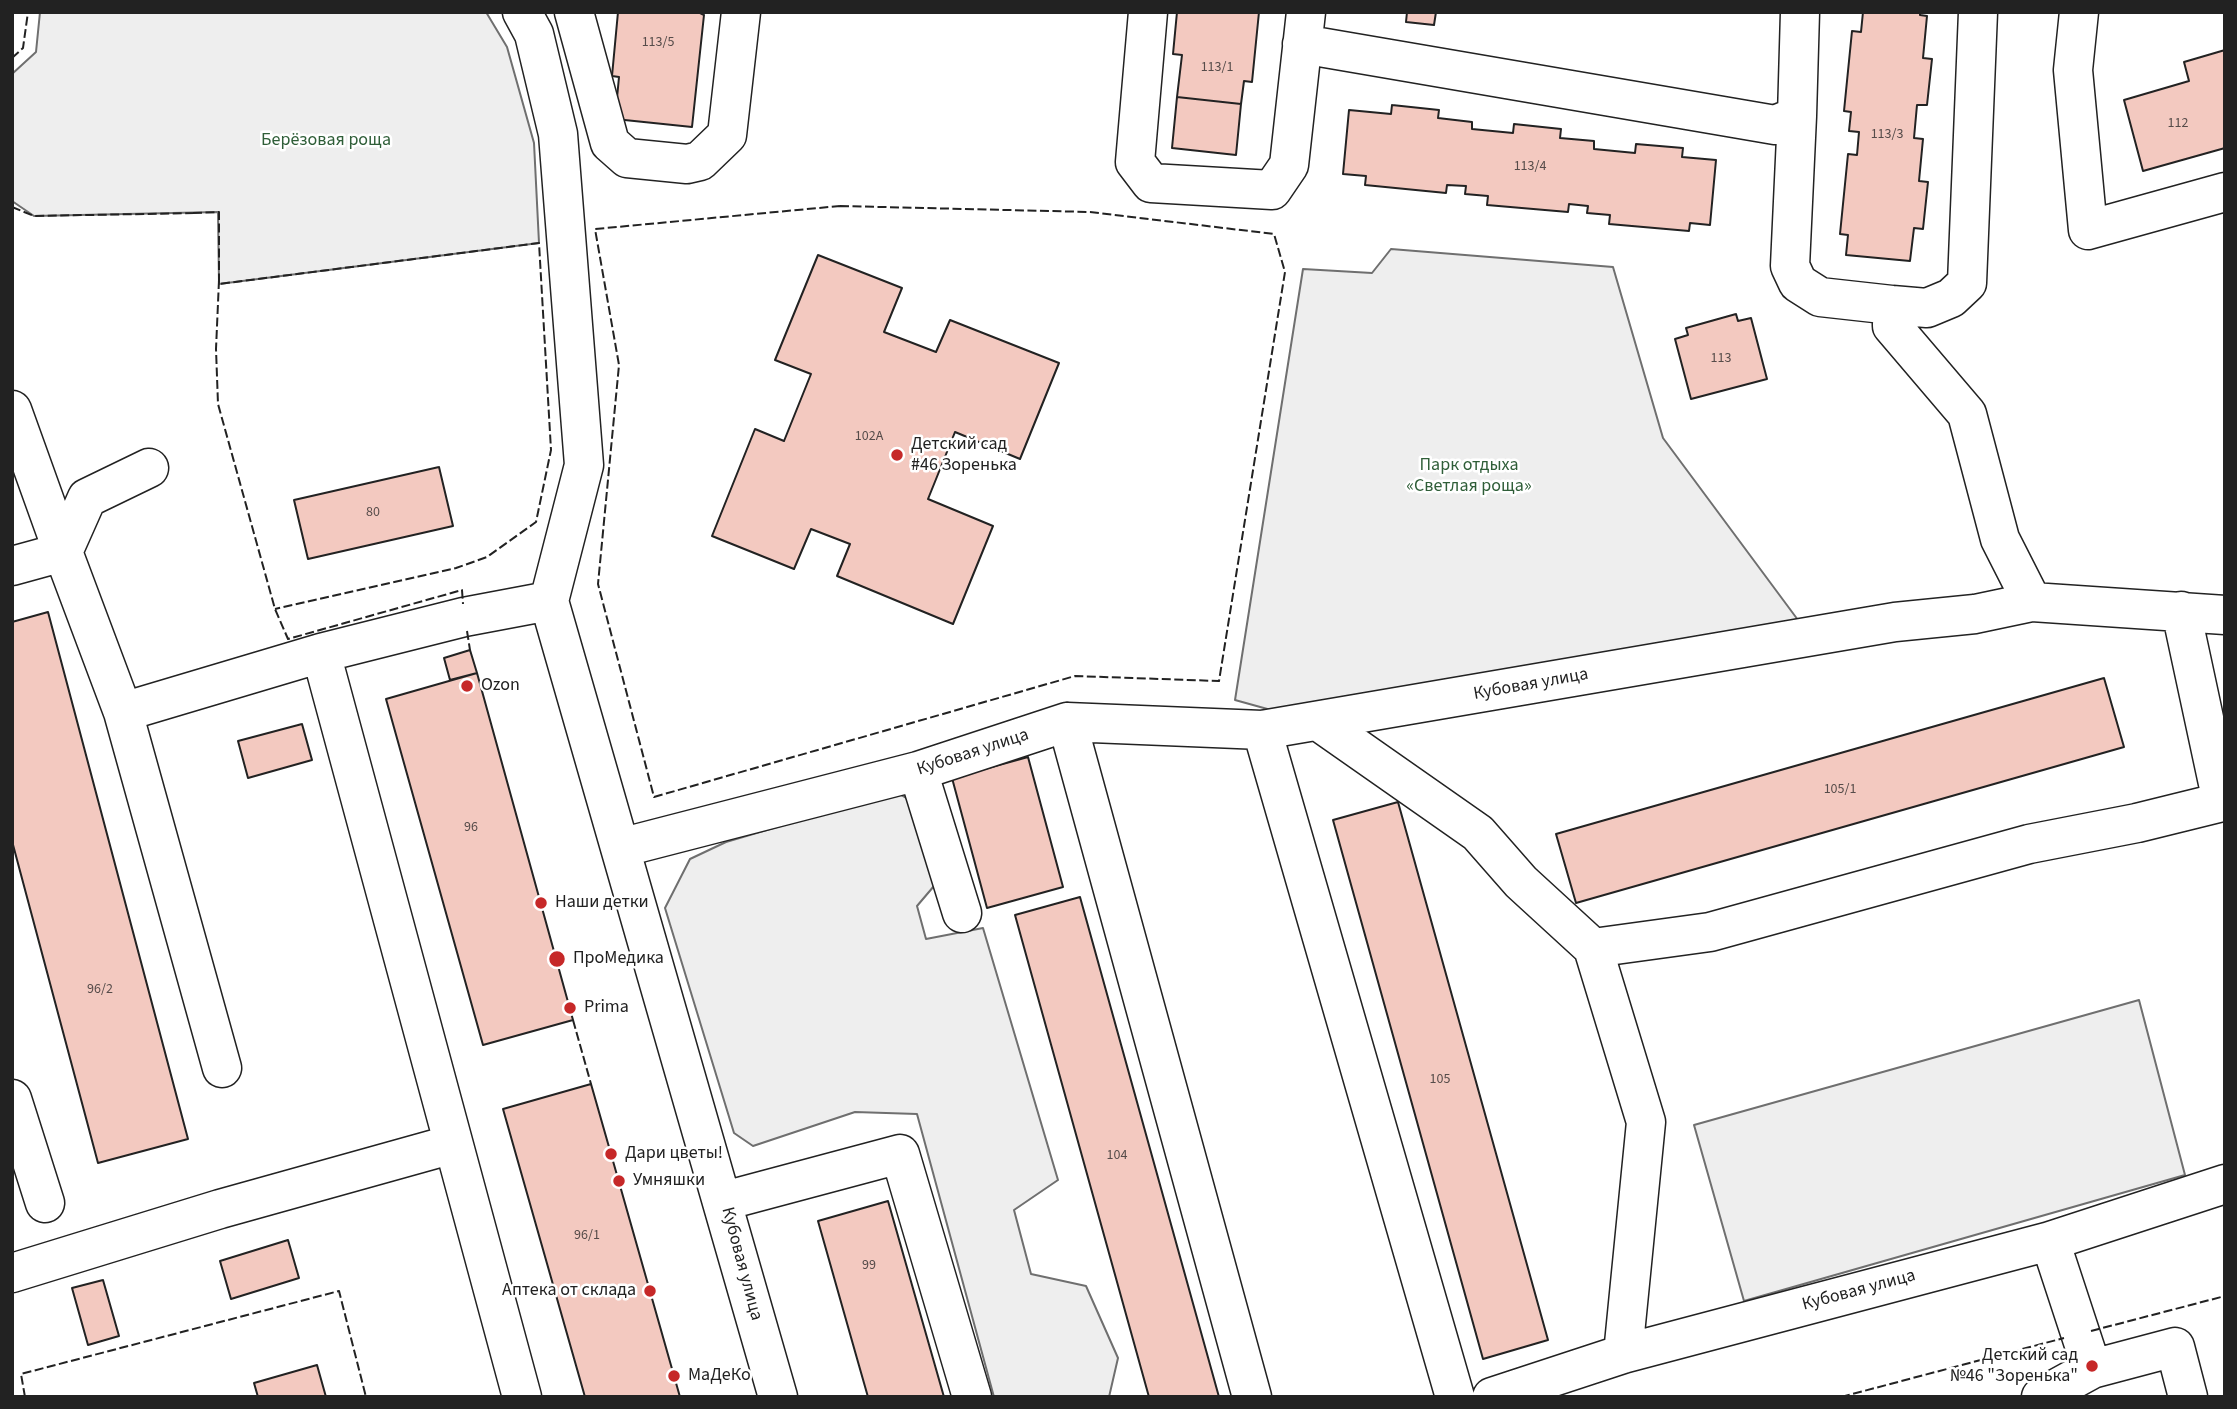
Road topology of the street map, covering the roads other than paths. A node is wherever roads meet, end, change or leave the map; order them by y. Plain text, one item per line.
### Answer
1 (522, 12) edge
2 (575, 12) edge
3 (741, 12) edge
4 (1148, 12) edge
5 (1800, 12) edge
6 (1978, 12) edge
7 (2079, 12) edge
8 (1304, 28) edge
9 (1797, 116) junction
10 (2225, 192) edge
11 (1892, 305) junction
12 (12, 410) edge
13 (149, 468) dead end
14 (63, 552) junction
15 (12, 566) edge
16 (549, 601) junction
17 (2032, 602) junction
18 (2181, 611) junction
19 (2225, 615) edge
20 (321, 653) junction
21 (123, 712) junction
22 (1068, 722) junction
23 (1318, 722) junction
24 (1262, 730) junction
25 (918, 771) junction
26 (620, 848) junction
27 (962, 913) dead end
28 (1593, 948) junction
29 (222, 1068) dead end
30 (12, 1099) edge
31 (453, 1144) junction
32 (2225, 1184) edge
33 (724, 1201) junction
34 (45, 1203) dead end
35 (2050, 1241) junction
36 (12, 1273) edge
37 (1623, 1354) junction
38 (2092, 1368) junction
39 (522, 1397) edge
40 (778, 1397) edge
41 (972, 1397) edge
42 (1252, 1397) edge
43 (1455, 1397) edge
44 (1492, 1397) edge
45 (2041, 1397) edge
46 (2188, 1397) edge

1 - 16 street
2 - 3 street
4 - 8 street
5 - 9 street
6 - 11 street
7 - 10 street
8 - 9 street
9 - 11 street
11 - 17 street
12 - 14 street
13 - 14 street
14 - 15 street
14 - 21 street
16 - 20 street
16 - 26 street
17 - 18 street, Кубовая улица
17 - 23 street, Кубовая улица
18 - 19 street, Кубовая улица
18 - 28 street
20 - 21 street
20 - 31 street
21 - 29 street
22 - 24 street, Кубовая улица
22 - 25 street, Кубовая улица
22 - 42 street
23 - 24 street, Кубовая улица
23 - 28 street
24 - 43 street
25 - 26 street, Кубовая улица
25 - 27 street
26 - 33 street, Кубовая улица
28 - 37 street
30 - 34 street
31 - 36 street
31 - 39 street
32 - 35 street, Кубовая улица
33 - 40 street, Кубовая улица
33 - 41 street
35 - 37 street, Кубовая улица
35 - 38 street
37 - 44 street, Кубовая улица
38 - 45 street
38 - 46 street

